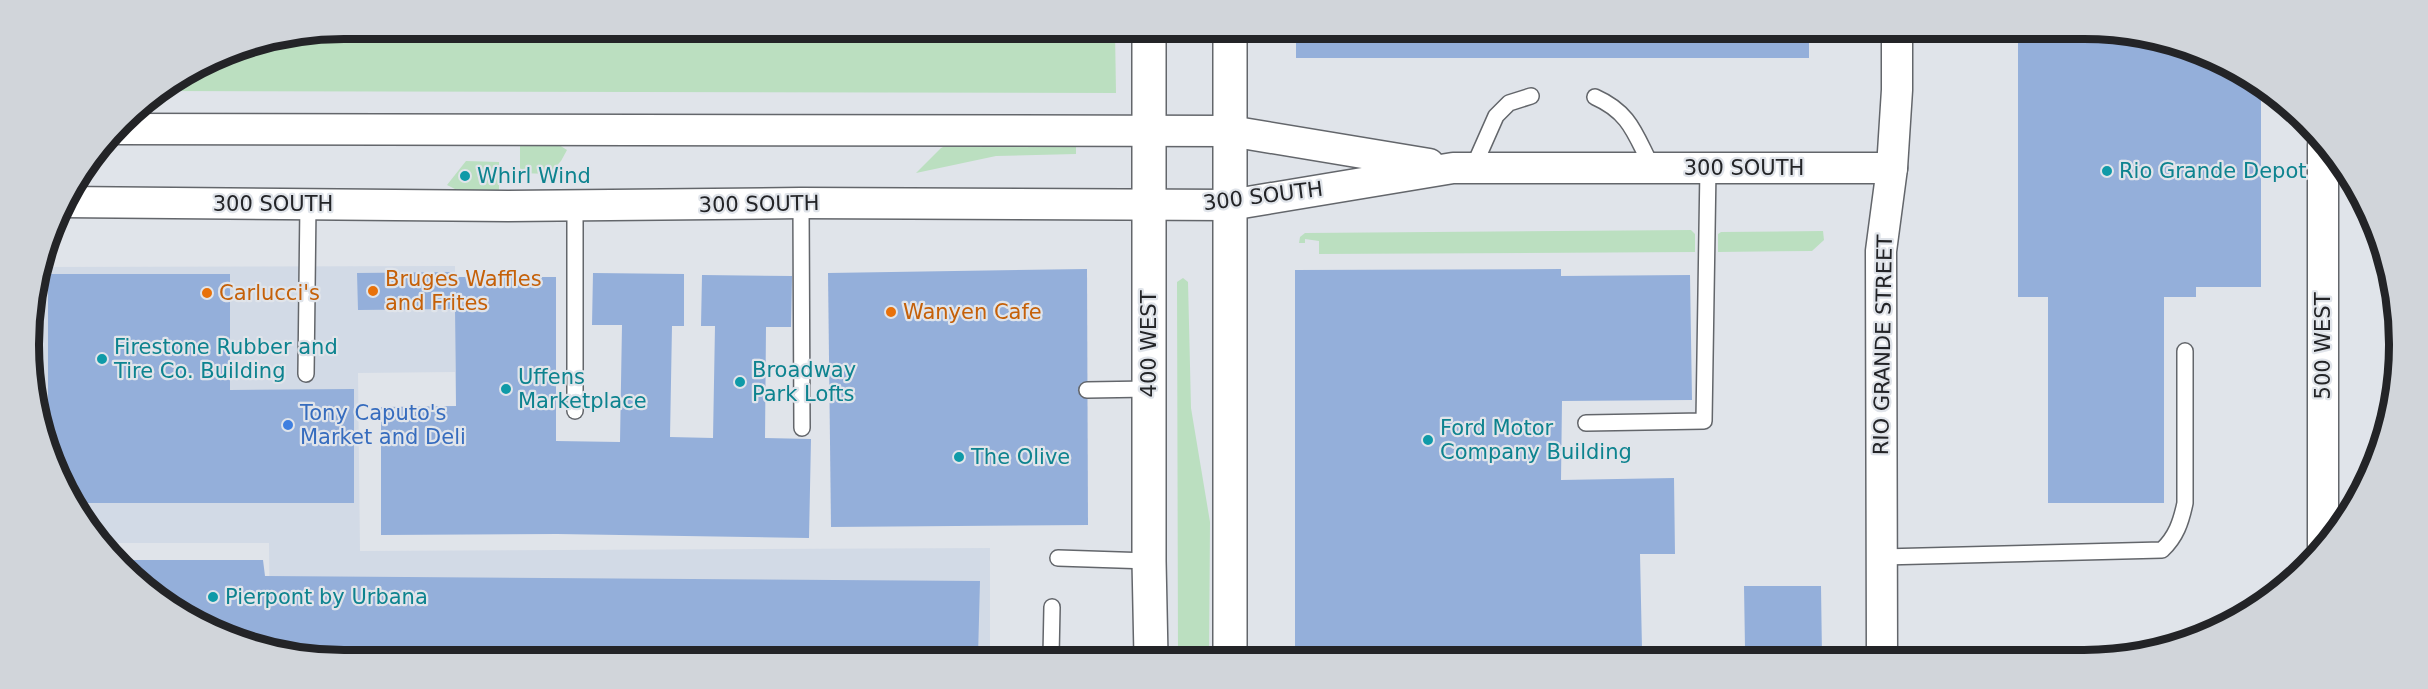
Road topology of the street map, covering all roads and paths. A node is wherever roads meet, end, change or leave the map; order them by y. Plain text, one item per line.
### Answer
1 (1149, 39) edge
2 (1230, 39) edge
3 (1897, 39) edge
4 (1531, 96) dead end
5 (1595, 97) dead end
6 (127, 129) edge
7 (1149, 131) junction
8 (1230, 131) junction
9 (2323, 155) edge
10 (1652, 167) junction
11 (1463, 168) junction
12 (1708, 168) junction
13 (1892, 168) junction
14 (75, 202) edge
15 (801, 203) junction
16 (308, 204) junction
17 (1230, 205) junction
18 (575, 206) junction
19 (1149, 206) junction
20 (2185, 351) dead end
21 (306, 374) dead end
22 (1149, 389) junction
23 (1088, 390) dead end
24 (575, 411) dead end
25 (1586, 423) dead end
26 (802, 428) dead end
27 (2323, 534) edge
28 (1882, 557) junction
29 (1058, 558) dead end
30 (1149, 561) junction
31 (1052, 607) dead end
32 (1051, 650) edge
33 (1151, 650) edge
34 (1230, 650) edge
35 (1882, 650) edge

1 - 7 street, 400 WEST
2 - 8 street
3 - 13 street, RIO GRANDE STREET
4 - 11 lane
5 - 10 lane
6 - 7 street, 300 SOUTH
7 - 8 street, 300 SOUTH
7 - 19 street, 400 WEST
8 - 11 street, 300 SOUTH
8 - 17 street
9 - 27 street, 500 WEST
10 - 11 street, 300 SOUTH
10 - 12 street, 300 SOUTH
11 - 17 street, 300 SOUTH
12 - 13 street, 300 SOUTH
12 - 25 lane
13 - 28 street, RIO GRANDE STREET
14 - 16 street, 300 SOUTH
15 - 18 street, 300 SOUTH
15 - 19 street, 300 SOUTH
15 - 26 lane
16 - 18 street, 300 SOUTH
16 - 21 lane
17 - 19 street, 300 SOUTH
17 - 34 street
18 - 24 lane
19 - 22 street, 400 WEST
20 - 28 lane
22 - 23 lane
22 - 30 street, 400 WEST
28 - 35 street, RIO GRANDE STREET
29 - 30 lane
30 - 33 street, 400 WEST
31 - 32 lane

